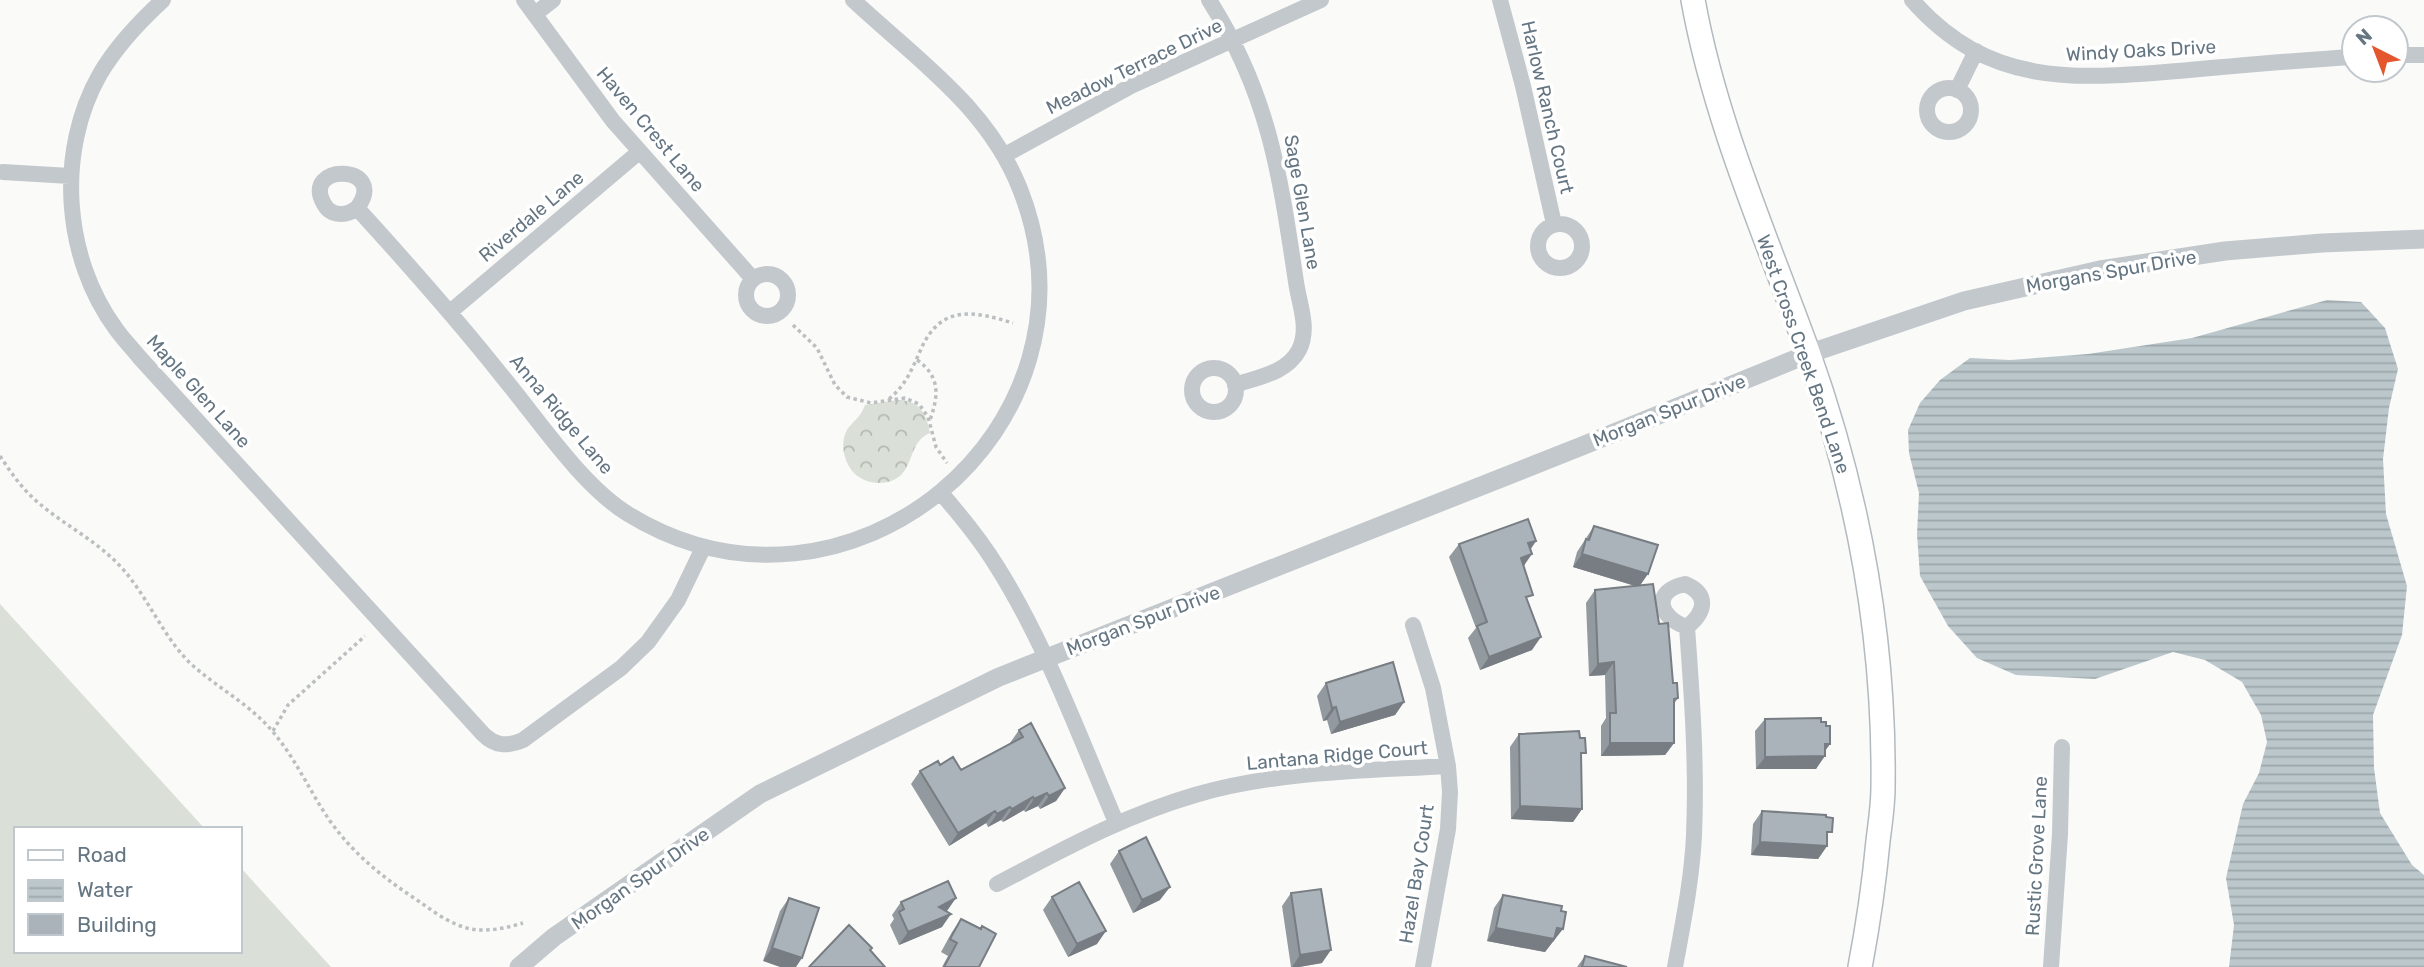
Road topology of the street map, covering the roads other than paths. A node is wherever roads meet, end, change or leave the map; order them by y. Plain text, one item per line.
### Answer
1 (163, 0) edge
2 (524, 0) edge
3 (553, 0) edge
4 (853, 0) edge
5 (1209, 0) edge
6 (1321, 0) edge
7 (1500, 0) edge
8 (1693, 0) edge
9 (1912, 0) edge
10 (534, 14) junction
11 (1234, 41) junction
12 (1976, 51) junction
13 (2340, 58) edge
14 (1957, 90) dead end
15 (639, 152) junction
16 (1004, 155) junction
17 (1, 171) edge
18 (70, 176) junction
19 (358, 208) dead end
20 (1554, 224) dead end
21 (2424, 239) edge
22 (753, 279) dead end
23 (450, 312) junction
24 (1808, 354) junction
25 (1235, 384) dead end
26 (941, 493) junction
27 (703, 548) junction
28 (1413, 625) dead end
29 (1687, 627) dead end
30 (1045, 658) junction
31 (2062, 747) dead end
32 (1448, 766) junction
33 (1116, 822) junction
34 (998, 884) dead end
35 (519, 967) edge
36 (1423, 967) edge
37 (1675, 967) edge
38 (1860, 967) edge
39 (2052, 967) edge

1 - 18 street, Maple Glen Lane
2 - 10 street, Haven Crest Lane
3 - 10 street
4 - 16 street, Anna Ridge Lane
5 - 11 street, Sage Glen Lane
6 - 11 street, Meadow Terrace Drive
7 - 20 street, Harlow Ranch Court
8 - 24 main road, West Cross Creek Bend Lane
9 - 12 street, Windy Oaks Drive
10 - 15 street, Haven Crest Lane
11 - 16 street, Meadow Terrace Drive
11 - 25 street, Sage Glen Lane
12 - 13 street, Windy Oaks Drive
12 - 14 street
15 - 22 street, Haven Crest Lane
15 - 23 street, Riverdale Lane
16 - 26 street, Anna Ridge Lane
17 - 18 street
18 - 27 street, Maple Glen Lane
19 - 23 street, Anna Ridge Lane
21 - 24 street, Morgans Spur Drive
23 - 27 street, Anna Ridge Lane
24 - 30 street, Morgan Spur Drive
24 - 38 main road, West Cross Creek Bend Lane
26 - 27 street, Anna Ridge Lane
26 - 30 street
28 - 32 street, Hazel Bay Court
29 - 37 street
30 - 33 street
30 - 35 street, Morgan Spur Drive
31 - 39 street, Rustic Grove Lane
32 - 33 street, Lantana Ridge Court
32 - 36 street, Hazel Bay Court
33 - 34 street, Lantana Ridge Court

